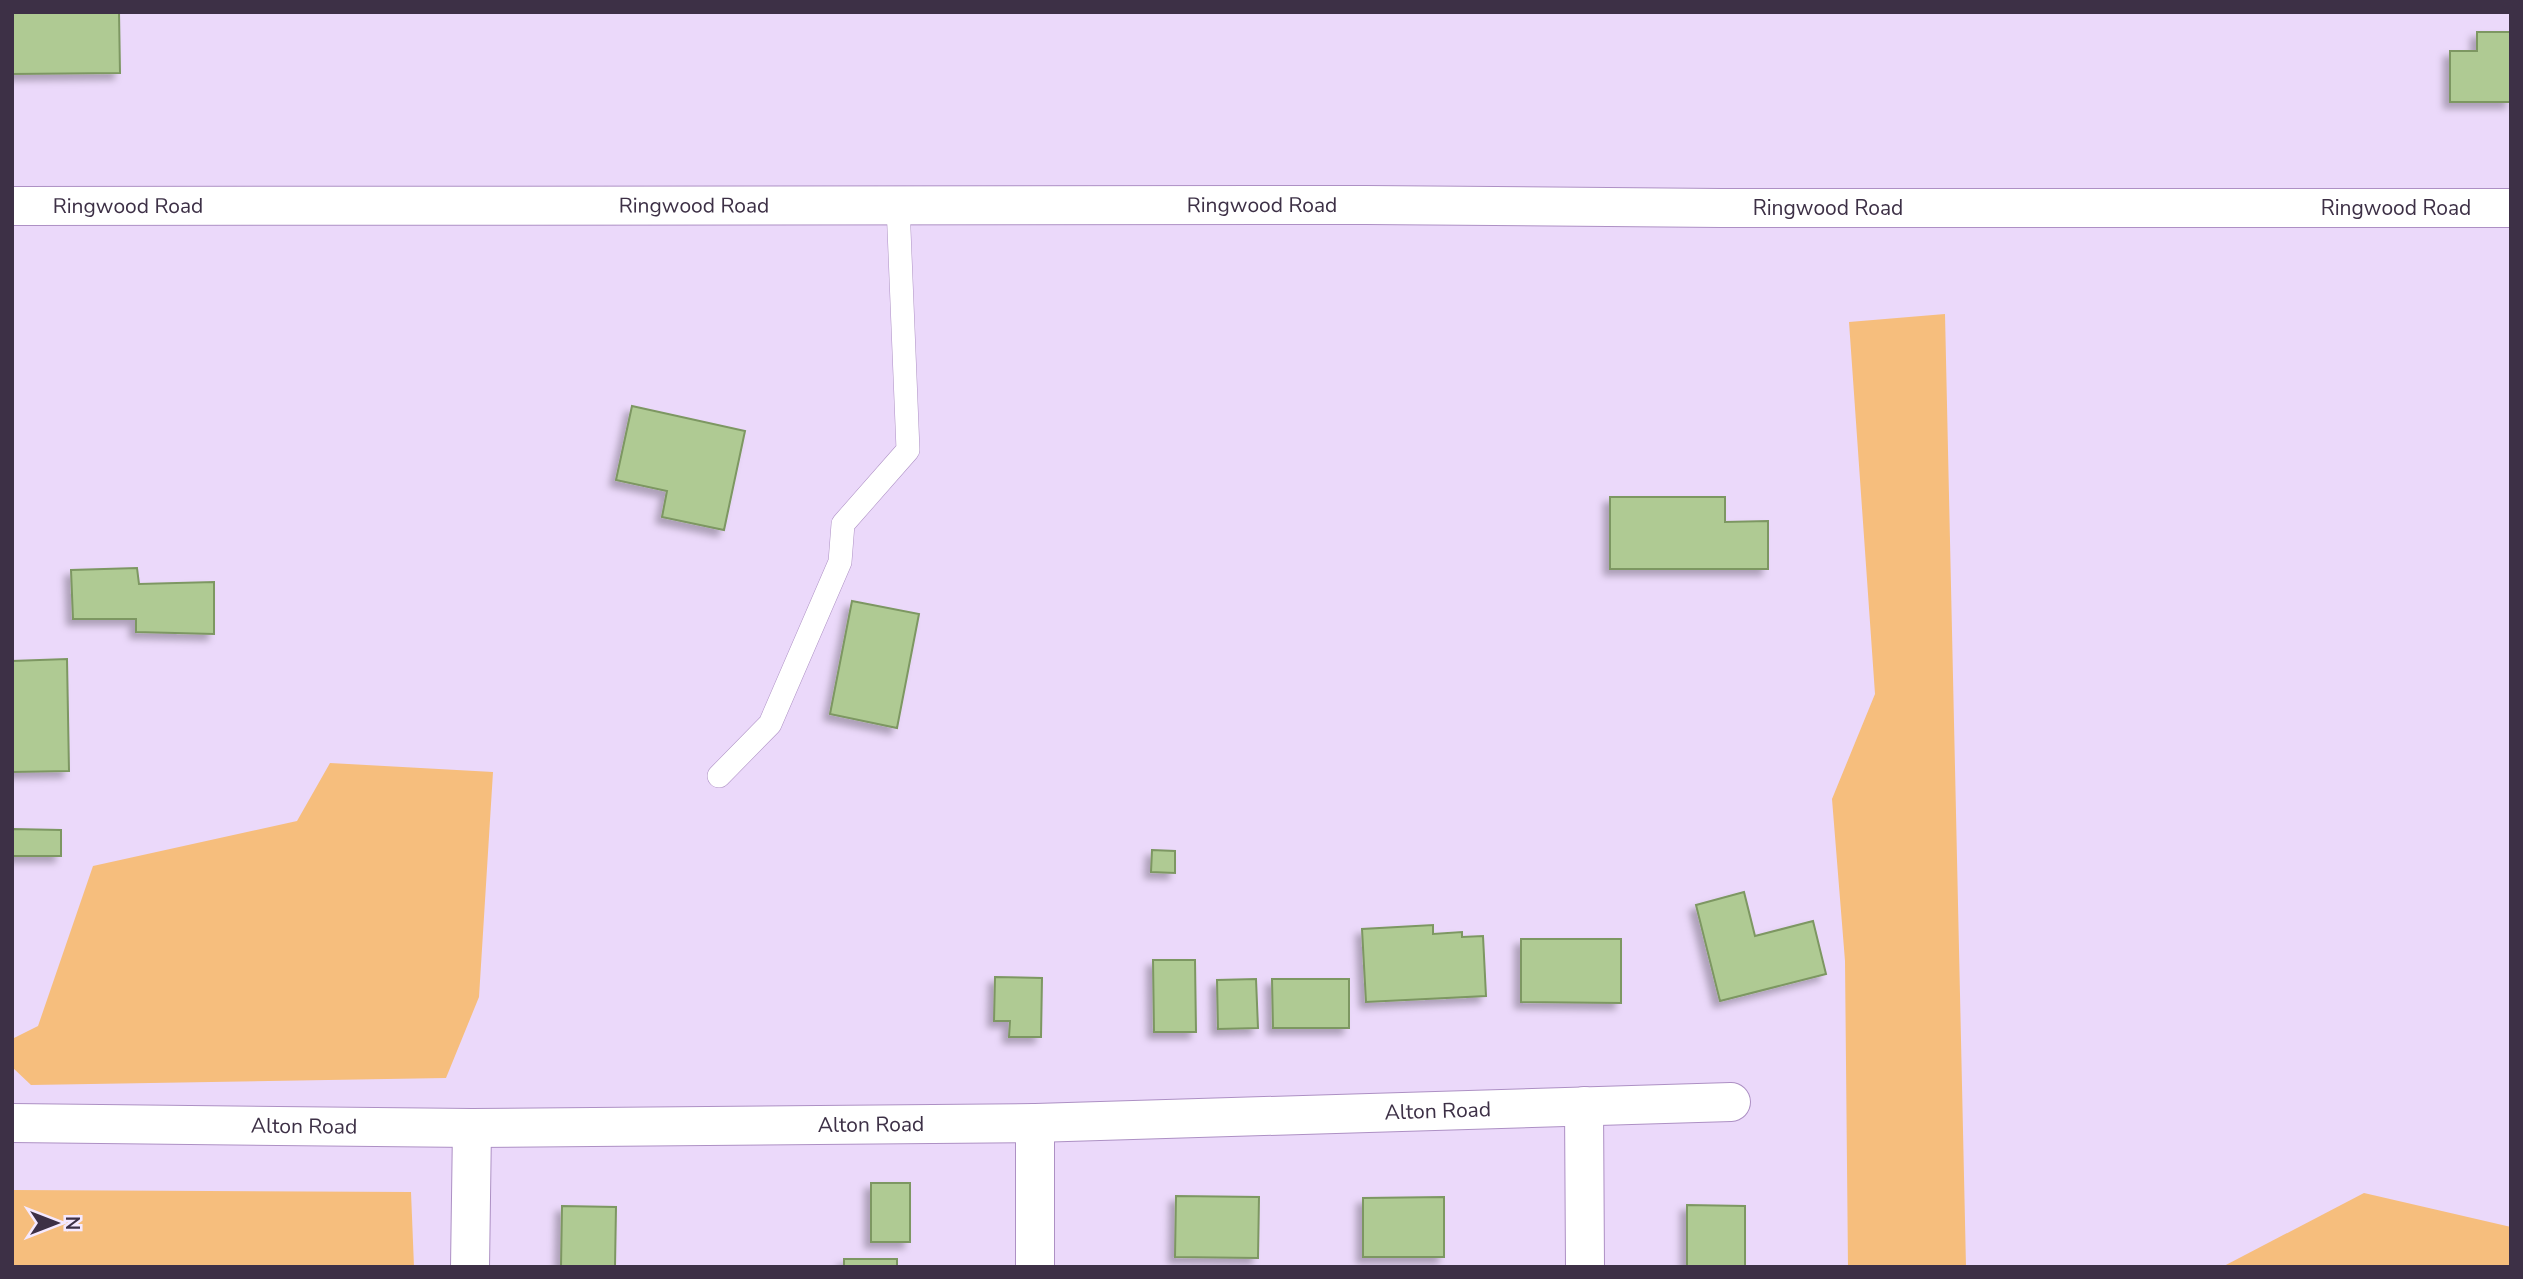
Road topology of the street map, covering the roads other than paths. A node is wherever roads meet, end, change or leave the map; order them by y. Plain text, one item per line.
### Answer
1 (898, 205) junction
2 (12, 206) edge
3 (2511, 208) edge
4 (719, 776) dead end
5 (1731, 1102) dead end
6 (1584, 1106) junction
7 (12, 1123) edge
8 (1035, 1123) junction
9 (472, 1128) junction
10 (470, 1267) edge
11 (1035, 1267) edge
12 (1585, 1267) edge

1 - 2 street, Ringwood Road
1 - 3 street, Ringwood Road
1 - 4 lane
5 - 6 street, Alton Road
6 - 8 street, Alton Road
6 - 12 street
7 - 9 street, Alton Road
8 - 9 street, Alton Road
8 - 11 street
9 - 10 street

